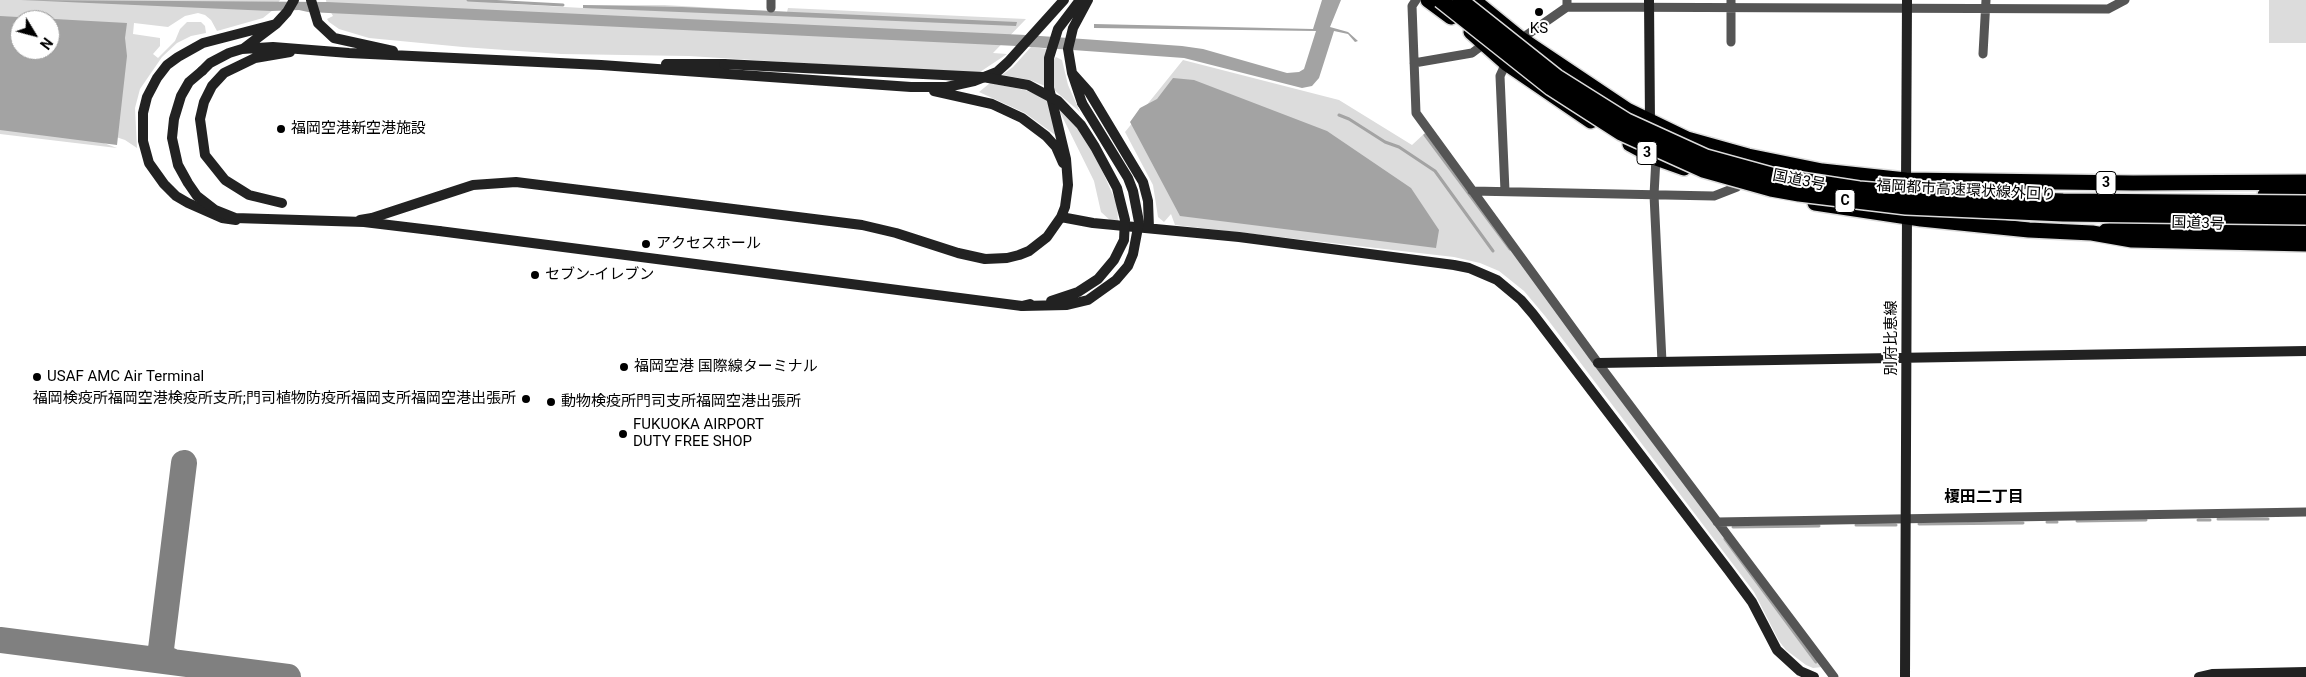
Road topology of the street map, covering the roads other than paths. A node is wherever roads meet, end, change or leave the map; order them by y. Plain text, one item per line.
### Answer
1 (294, 0) edge
2 (311, 0) edge
3 (1064, 0) edge
4 (1080, 0) edge
5 (1088, 0) edge
6 (1416, 0) edge
7 (1428, 0) edge
8 (1440, 0) edge
9 (1460, 0) edge
10 (1473, 0) edge
11 (2125, 0) edge
12 (1567, 4) edge
13 (1649, 4) edge
14 (1731, 4) edge
15 (1816, 4) edge
16 (2069, 4) edge
17 (1907, 5) edge
18 (1986, 5) edge
19 (276, 24) junction
20 (1521, 39) junction
21 (1731, 42) dead end
22 (1484, 44) junction
23 (242, 49) junction
24 (303, 49) junction
25 (1983, 54) dead end
26 (408, 56) junction
27 (1414, 63) junction
28 (1506, 63) junction
29 (625, 67) junction
30 (1072, 73) junction
31 (911, 87) junction
32 (1650, 122) junction
33 (1656, 158) junction
34 (1067, 173) junction
35 (1906, 180) junction
36 (2000, 182) junction
37 (2306, 182) edge
38 (1737, 186) junction
39 (1472, 191) junction
40 (1505, 191) junction
41 (1654, 195) junction
42 (2306, 195) edge
43 (282, 203) dead end
44 (2306, 204) edge
45 (1907, 216) junction
46 (1061, 217) junction
47 (2306, 217) edge
48 (1150, 228) junction
49 (2306, 229) edge
50 (2092, 233) junction
51 (2306, 244) edge
52 (1022, 306) junction
53 (2306, 351) edge
54 (1907, 357) junction
55 (1662, 362) junction
56 (1598, 363) junction
57 (2306, 512) edge
58 (1906, 518) junction
59 (1717, 522) junction
60 (2306, 672) edge
61 (1812, 676) edge
62 (1834, 677) edge
63 (1905, 677) edge
64 (2200, 677) edge

1 - 19 street
2 - 26 street
3 - 31 street
4 - 34 street
5 - 30 street
6 - 27 street
7 - 22 highway, 国道3号 / 3
8 - 47 highway, 福岡都市高速環状線外回り / C, bridge
9 - 44 highway, C, bridge
10 - 20 highway, 国道3号 / 3
11 - 16 street
12 - 13 street
12 - 20 street
13 - 14 street
13 - 32 street
14 - 15 street
14 - 21 street
15 - 17 street
16 - 18 street
17 - 18 street
17 - 35 street, 別府比恵線
18 - 25 street
19 - 23 street
19 - 46 street
20 - 32 highway, 国道3号 / 3
22 - 27 street
22 - 28 highway, 国道3号 / 3
23 - 24 street
23 - 52 street, bridge
24 - 26 street
24 - 43 street
26 - 29 street
27 - 39 street
28 - 33 highway, 国道3号 / 3
28 - 40 street
29 - 31 street
29 - 52 street, bridge
30 - 48 street
30 - 52 street, bridge
31 - 34 street
32 - 35 highway, 国道3号 / 3
33 - 38 highway, 国道3号 / 3
33 - 41 street
34 - 46 street
35 - 36 highway, 国道3号 / 3
35 - 45 street, 別府比恵線
36 - 37 highway, 国道3号 / 3
36 - 42 highway
38 - 41 street
38 - 45 highway, 国道3号 / 3
39 - 40 street
39 - 56 street
40 - 41 street
41 - 55 street
45 - 50 highway, 国道3号 / 3
45 - 54 street, 別府比恵線
46 - 48 street
48 - 61 street
49 - 50 highway
50 - 51 highway, 国道3号 / 3
53 - 54 street
54 - 55 street
54 - 58 street, 別府比恵線
55 - 56 street
56 - 59 street
57 - 58 street
58 - 59 street
58 - 63 street, 別府比恵線
59 - 62 street
60 - 64 street

